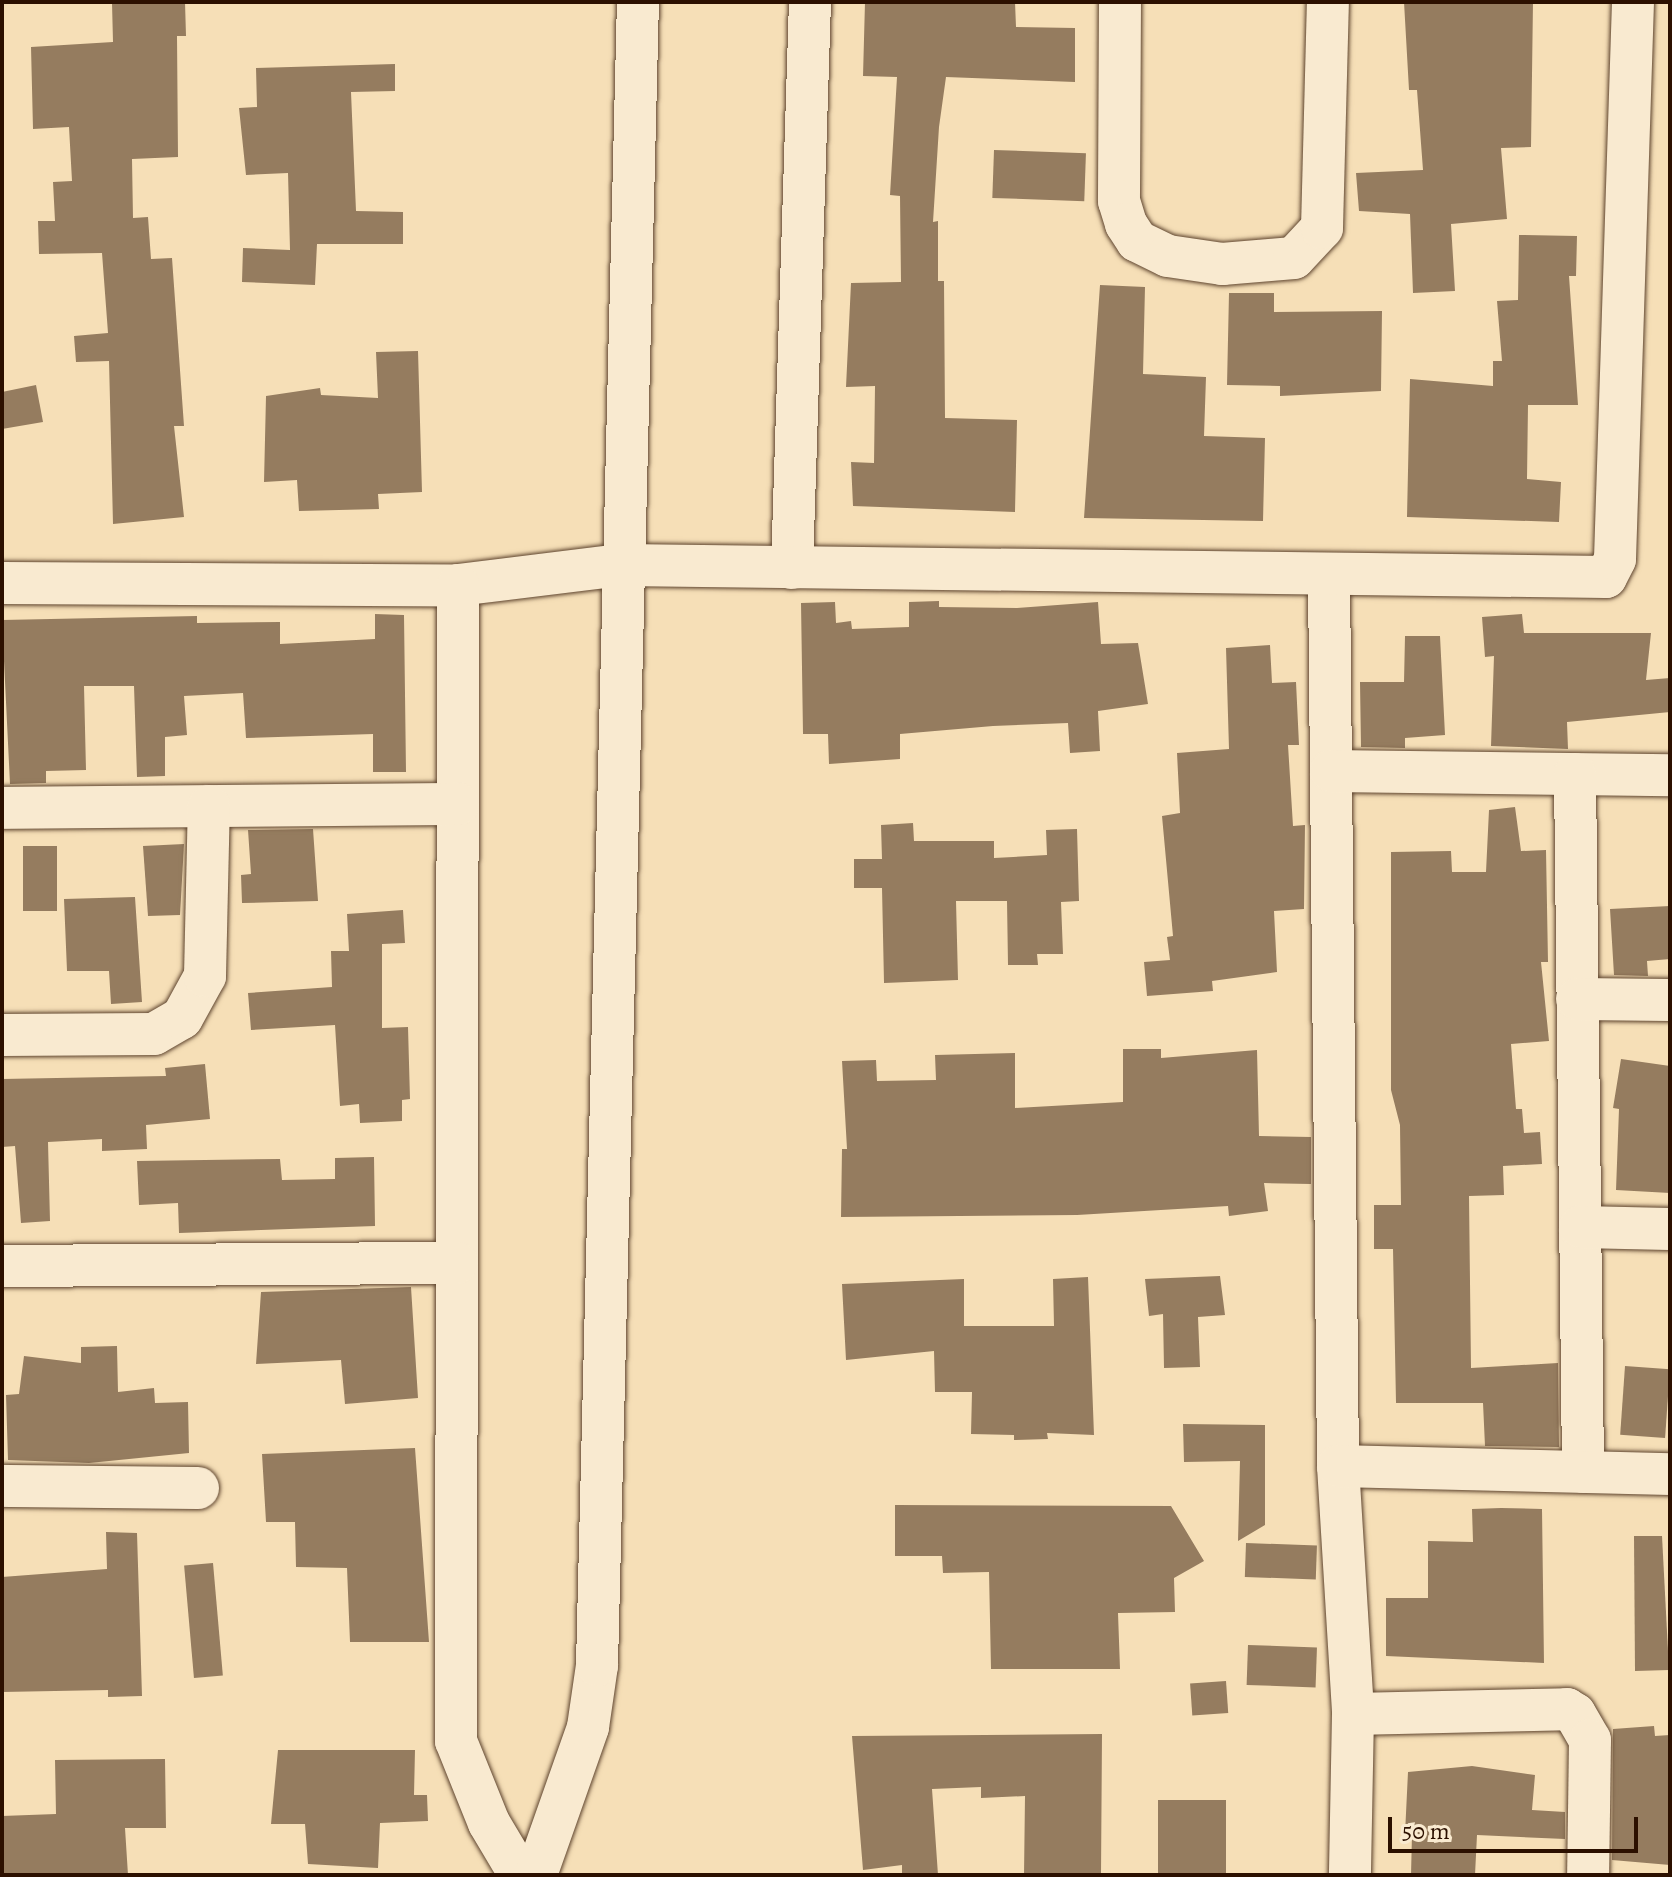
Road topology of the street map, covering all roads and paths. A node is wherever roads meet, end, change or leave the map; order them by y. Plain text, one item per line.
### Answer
1 (638, 2) edge
2 (810, 2) edge
3 (1120, 2) edge
4 (1328, 2) edge
5 (1633, 2) edge
6 (622, 565) junction
7 (792, 568) junction
8 (1329, 577) junction
9 (2, 583) edge
10 (458, 585) junction
11 (1331, 771) junction
12 (1575, 774) junction
13 (1670, 775) edge
14 (458, 804) junction
15 (209, 806) junction
16 (2, 808) edge
17 (1577, 999) junction
18 (1670, 1000) edge
19 (2, 1035) edge
20 (1580, 1227) junction
21 (1670, 1229) edge
22 (457, 1263) junction
23 (2, 1266) edge
24 (1338, 1466) junction
25 (1583, 1472) junction
26 (1670, 1474) edge
27 (2, 1486) edge
28 (198, 1488) dead end
29 (1353, 1714) junction
30 (520, 1875) edge
31 (536, 1875) edge
32 (1350, 1875) edge
33 (1588, 1875) edge

1 - 6 street
2 - 7 street
3 - 4 street
5 - 8 street
6 - 7 street
6 - 10 street
6 - 31 street
7 - 8 street
8 - 11 street
9 - 10 street
10 - 14 street
11 - 12 street
11 - 24 street
12 - 13 street
12 - 17 street
14 - 15 street
14 - 22 street
15 - 16 street
15 - 19 street
17 - 18 street
17 - 20 street
20 - 21 street
20 - 25 street
22 - 23 street
22 - 30 street
24 - 25 street
24 - 29 street
25 - 26 street
27 - 28 street
29 - 32 street
29 - 33 street

